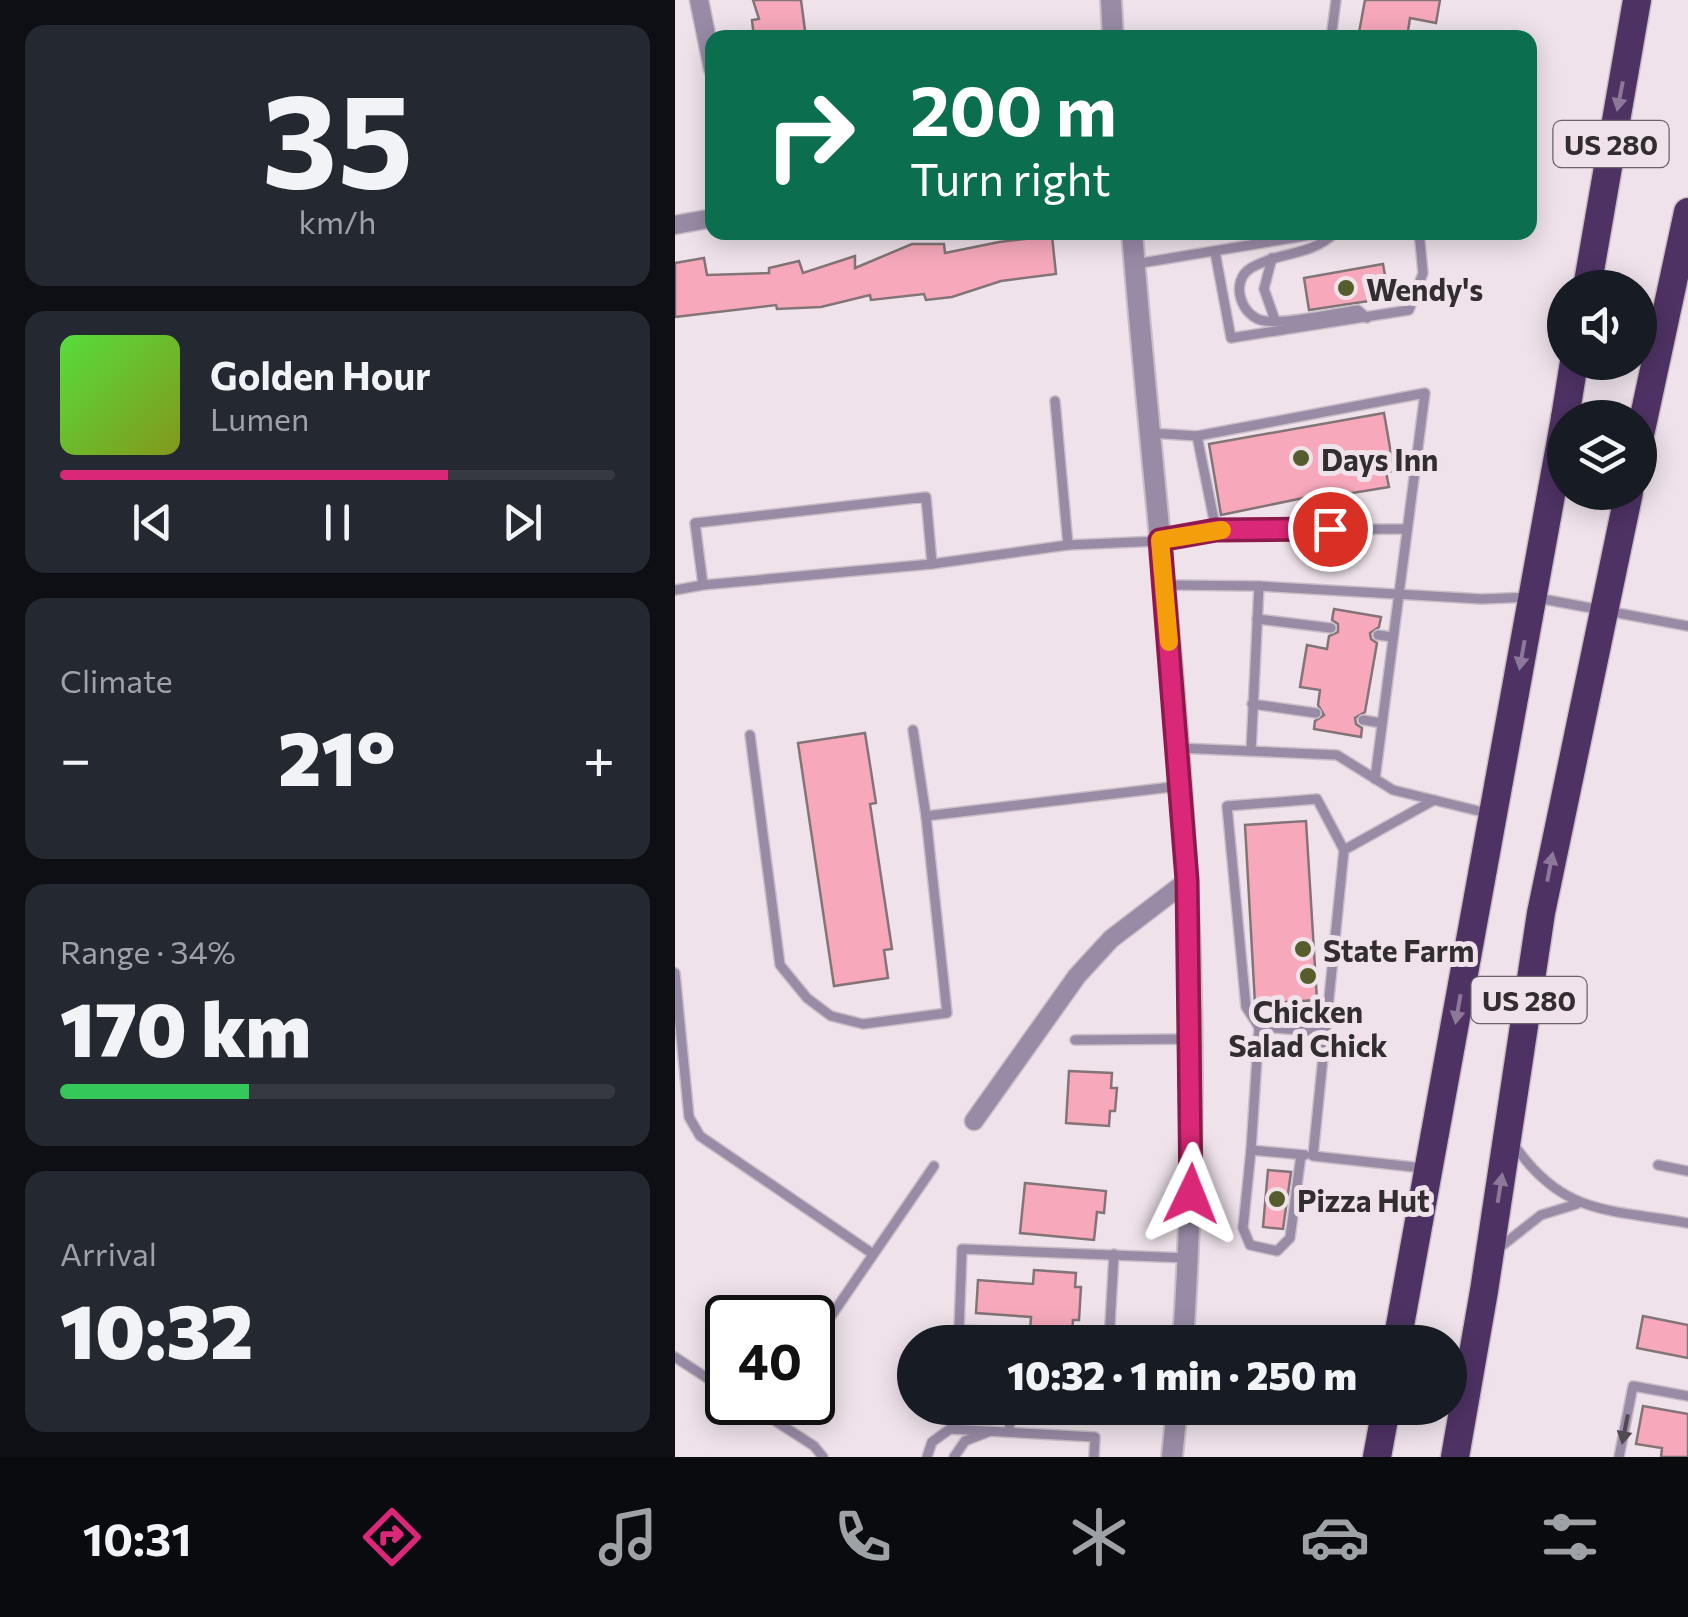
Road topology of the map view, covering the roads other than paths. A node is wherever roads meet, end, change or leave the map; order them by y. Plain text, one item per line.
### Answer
1 (699, 0) edge
2 (1111, 0) edge
3 (1335, 0) edge
4 (1637, 0) edge
5 (705, 30) edge
6 (1113, 30) edge
7 (1332, 30) edge
8 (1688, 212) edge
9 (705, 219) edge
10 (675, 225) edge
11 (1133, 240) edge
12 (1285, 240) edge
13 (1326, 240) edge
14 (1420, 240) edge
15 (1215, 252) junction
16 (1272, 258) junction
17 (1135, 264) junction
18 (1590, 270) edge
19 (1367, 318) junction
20 (1275, 320) junction
21 (1648, 400) edge
22 (1055, 401) dead end
23 (1150, 433) junction
24 (1197, 436) junction
25 (1549, 510) edge
26 (1625, 510) edge
27 (1406, 529) junction
28 (1216, 530) junction
29 (1160, 540) junction
30 (1068, 545) junction
31 (932, 564) junction
32 (703, 584) junction
33 (1165, 585) junction
34 (1259, 586) junction
35 (675, 590) edge
36 (1399, 593) junction
37 (1533, 597) junction
38 (1603, 611) junction
39 (1257, 619) junction
40 (1688, 626) edge
41 (1331, 628) dead end
42 (1378, 635) dead end
43 (1393, 637) junction
44 (1252, 704) junction
45 (1317, 713) dead end
46 (1363, 720) dead end
47 (1383, 723) junction
48 (913, 730) dead end
49 (750, 736) dead end
50 (1177, 748) junction
51 (1251, 751) junction
52 (1375, 779) junction
53 (1179, 786) junction
54 (1435, 800) junction
55 (1493, 815) junction
56 (926, 816) junction
57 (1343, 850) junction
58 (1187, 880) junction
59 (675, 973) edge
60 (1259, 1027) junction
61 (1327, 1032) junction
62 (1191, 1039) junction
63 (1075, 1040) dead end
64 (974, 1122) dead end
65 (1508, 1136) junction
66 (1251, 1150) junction
67 (1301, 1155) junction
68 (1313, 1156) junction
69 (1659, 1165) dead end
70 (934, 1166) dead end
71 (1429, 1168) junction
72 (1688, 1171) edge
73 (1577, 1204) junction
74 (1688, 1223) edge
75 (873, 1254) junction
76 (1114, 1254) junction
77 (1489, 1256) junction
78 (1188, 1258) junction
79 (835, 1309) edge
80 (959, 1325) edge
81 (1110, 1325) edge
82 (1184, 1325) edge
83 (1400, 1325) edge
84 (675, 1357) edge
85 (705, 1376) edge
86 (1688, 1396) edge
87 (782, 1425) edge
88 (1010, 1425) edge
89 (1175, 1425) edge
90 (1382, 1425) edge
91 (990, 1432) junction
92 (1009, 1432) junction
93 (823, 1457) edge
94 (927, 1457) edge
95 (954, 1457) edge
96 (1094, 1457) edge
97 (1172, 1457) edge
98 (1377, 1457) edge
99 (1455, 1457) edge
100 (1619, 1457) edge

1 - 5 street
2 - 6 street
3 - 7 lane
4 -> 18 highway, US 280
8 - 21 highway
9 - 10 street
11 - 17 street
12 - 15 lane
13 - 16 lane
14 - 19 lane
15 - 17 lane
15 - 19 lane
16 - 20 lane
16 - 20 lane
17 - 23 street
19 - 20 lane
22 - 30 lane
23 - 24 lane
23 - 29 street
24 - 27 lane
24 - 28 lane
25 - 37 highway, US 280
26 - 38 highway, US 280
27 - 28 lane
27 - 36 lane
28 - 29 lane
29 - 30 lane
29 - 33 street
30 - 31 lane
31 - 32 lane
31 - 32 lane
32 - 35 lane
33 - 34 lane
33 - 50 street
34 - 36 lane
34 - 39 lane
36 - 37 lane
36 - 43 lane
37 - 38 lane
37 -> 55 highway, US 280
38 - 40 lane
65 -> 38 highway, US 280
39 - 41 lane
39 - 44 lane
42 - 43 lane
43 - 47 lane
44 - 45 lane
44 - 51 lane
46 - 47 lane
47 - 52 lane
48 - 56 lane
49 - 56 lane
50 - 51 lane
50 - 53 street
51 - 52 lane
52 - 54 lane
53 - 56 lane
53 - 58 street
54 - 55 lane
54 - 57 lane
55 -> 71 highway, US 280
57 - 60 lane
57 - 61 lane
58 - 62 street
58 - 64 street
59 - 75 lane
60 - 61 lane
60 - 66 lane
61 - 68 lane
62 - 63 lane
62 - 78 street
65 - 73 lane
77 -> 65 highway, US 280
66 - 67 lane
66 - 67 lane
67 - 68 lane
68 - 71 lane
69 - 72 lane
70 - 75 lane
71 - 83 highway, US 280
73 - 74 lane
73 - 77 lane
75 - 79 lane
76 - 78 lane
76 - 80 lane
76 - 81 lane
77 - 99 highway, US 280
78 - 82 street
84 - 85 lane
86 -> 100 lane
87 - 93 lane
88 - 92 lane
89 - 97 street
90 - 98 highway
91 - 92 lane
91 - 94 lane
91 - 95 lane
92 - 96 lane

